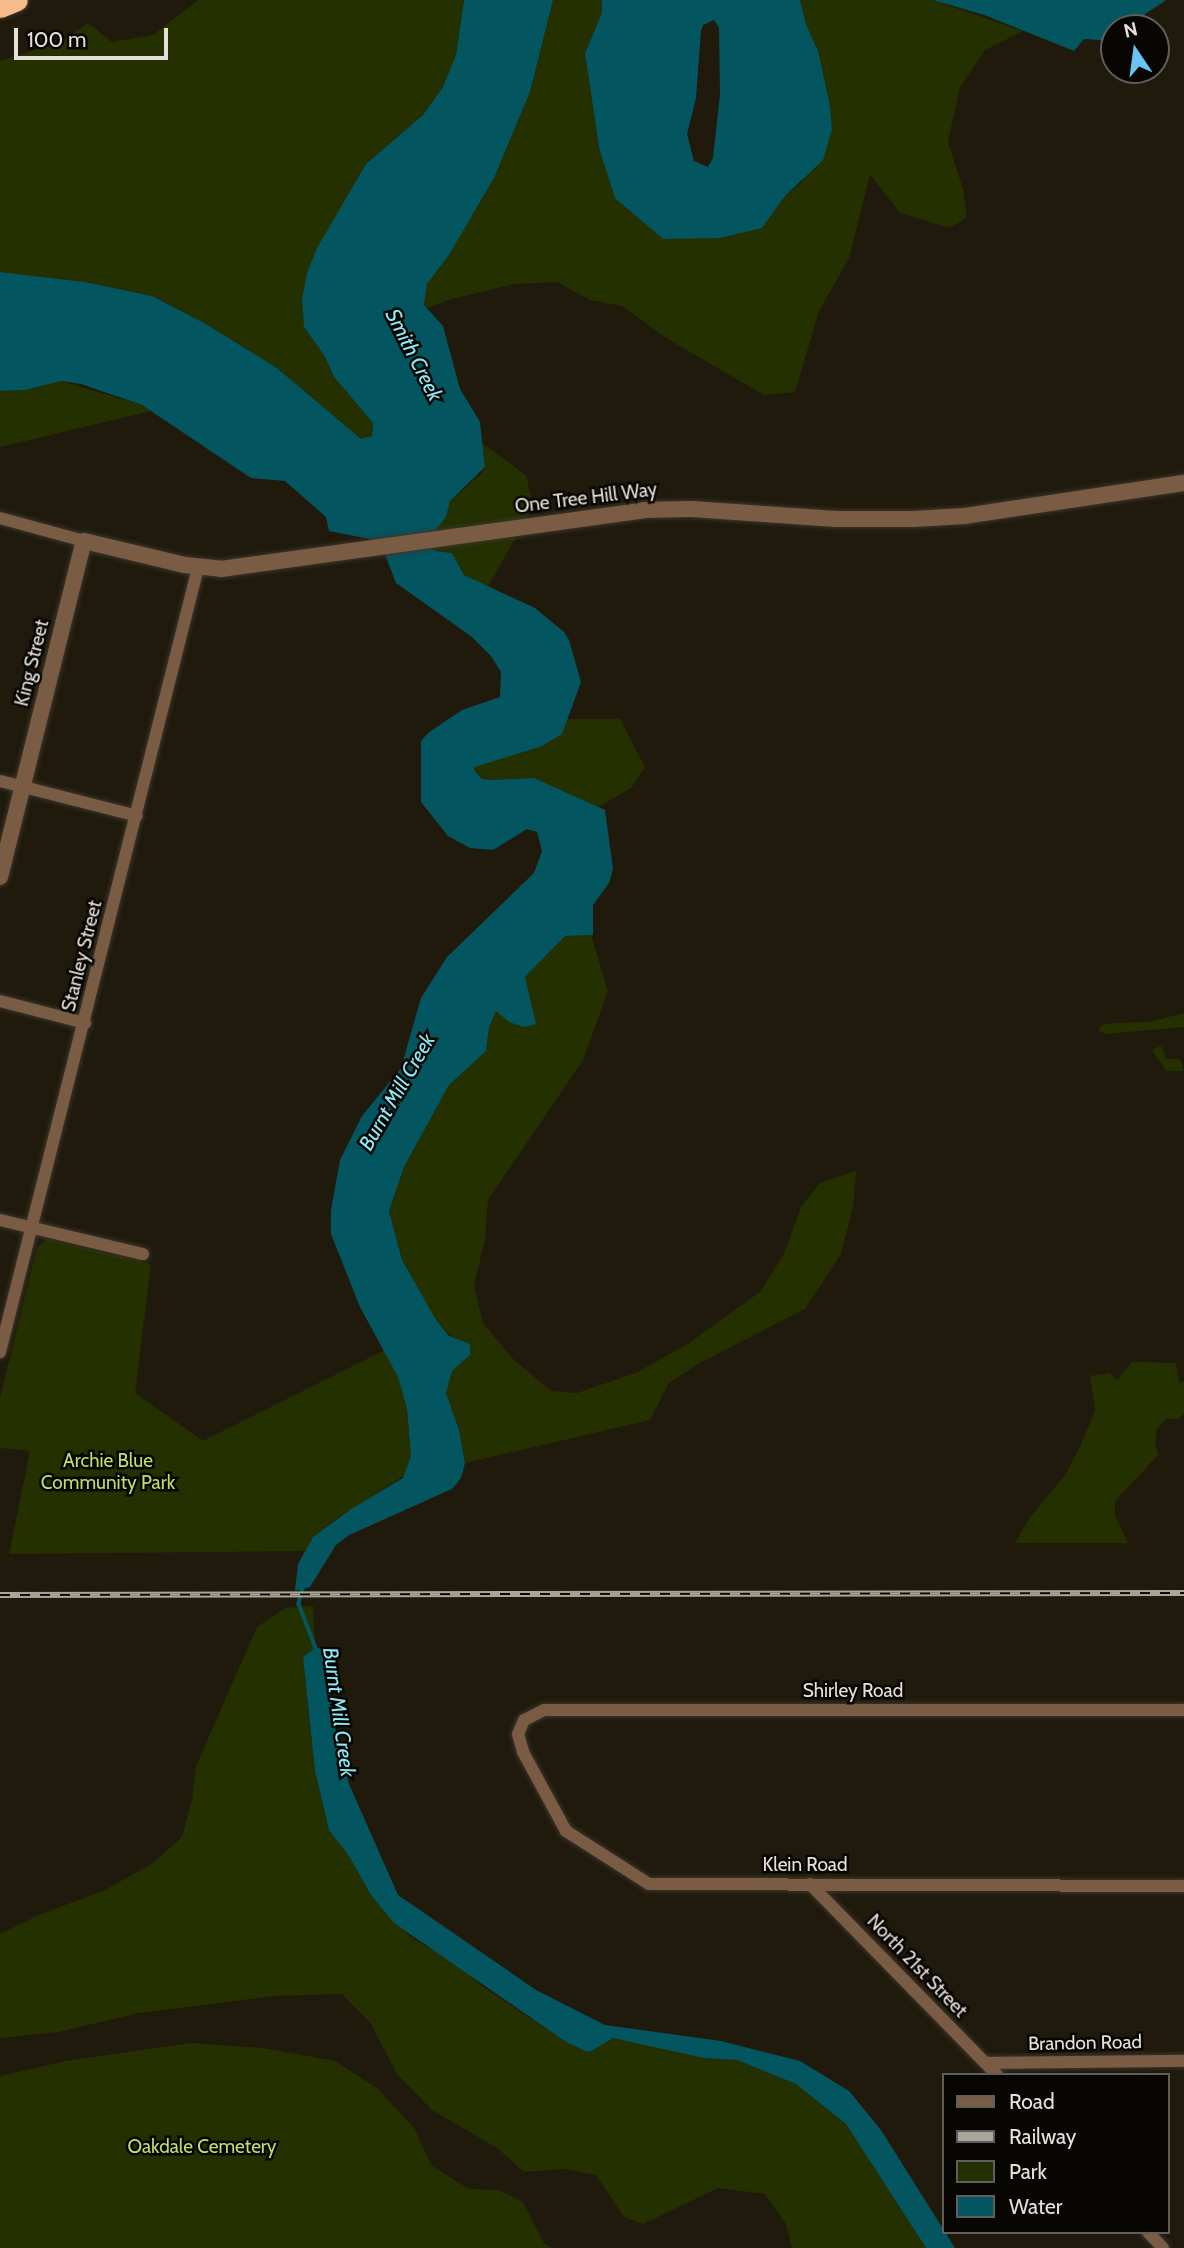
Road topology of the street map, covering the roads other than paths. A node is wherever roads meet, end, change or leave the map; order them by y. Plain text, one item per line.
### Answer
1 (17, 0) edge
2 (0, 7) edge
3 (1184, 483) edge
4 (0, 518) edge
5 (84, 541) junction
6 (198, 568) junction
7 (0, 781) edge
8 (22, 787) junction
9 (137, 816) junction
10 (0, 877) edge
11 (0, 1000) edge
12 (85, 1023) junction
13 (0, 1220) edge
14 (32, 1228) junction
15 (143, 1254) dead end
16 (0, 1352) edge
17 (1184, 1710) edge
18 (524, 1720) joint
19 (810, 1884) junction
20 (1184, 1886) edge
21 (1184, 2061) edge
22 (986, 2063) junction
23 (995, 2073) edge
24 (1150, 2234) edge
25 (1163, 2248) edge

1 - 2 highway
3 - 6 street, One Tree Hill Way
4 - 5 street, One Tree Hill Way
5 - 6 street, One Tree Hill Way
5 - 8 street, King Street
6 - 9 street, Stanley Street
7 - 8 street
8 - 9 street
8 - 10 street, King Street
9 - 12 street, Stanley Street
11 - 12 street
12 - 14 street, Stanley Street
13 - 14 street
14 - 15 street
14 - 16 street, Stanley Street
17 - 18 street, Shirley Road
18 - 19 street, Klein Road
19 - 20 street, Klein Road
19 - 22 street, North 21st Street
21 - 22 street, Brandon Road
22 - 23 street, North 21st Street
24 - 25 street

